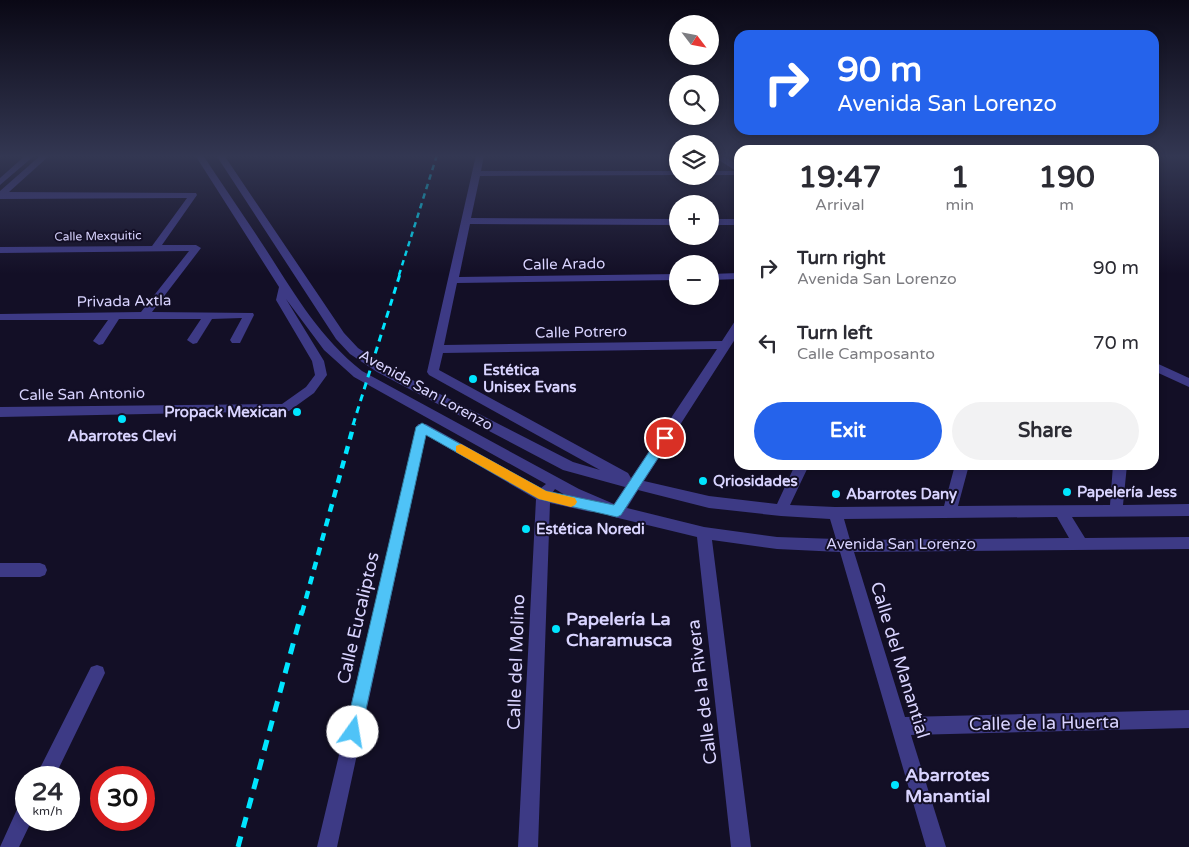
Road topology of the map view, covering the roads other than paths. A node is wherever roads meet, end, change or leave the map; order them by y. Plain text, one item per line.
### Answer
1 (224, 195) edge
2 (246, 195) edge
3 (472, 195) edge
4 (0, 196) edge
5 (466, 221) junction
6 (669, 222) edge
7 (719, 222) edge
8 (734, 222) edge
9 (155, 248) junction
10 (0, 250) edge
11 (719, 276) edge
12 (734, 276) edge
13 (669, 277) edge
14 (452, 280) junction
15 (284, 287) junction
16 (209, 315) junction
17 (116, 316) junction
18 (144, 316) junction
19 (0, 317) edge
20 (734, 332) edge
21 (193, 340) dead end
22 (236, 340) dead end
23 (99, 341) dead end
24 (725, 345) junction
25 (438, 349) junction
26 (1159, 368) edge
27 (1189, 383) edge
28 (285, 408) joint
29 (0, 412) edge
30 (422, 427) joint
31 (800, 470) edge
32 (961, 470) edge
33 (1120, 470) edge
34 (635, 484) junction
35 (548, 489) junction
36 (781, 510) junction
37 (1189, 510) edge
38 (617, 511) junction
39 (1061, 511) junction
40 (1116, 511) junction
41 (949, 512) junction
42 (835, 513) junction
43 (704, 533) junction
44 (1189, 543) edge
45 (1080, 544) junction
46 (845, 546) junction
47 (0, 570) edge
48 (40, 570) dead end
49 (97, 673) dead end
50 (1189, 719) edge
51 (899, 726) junction
52 (50, 766) edge
53 (17, 831) edge
54 (9, 847) edge
55 (327, 847) edge
56 (528, 847) edge
57 (741, 847) edge
58 (936, 847) edge

1 - 15 street, Avenida San Lorenzo
2 - 34 street, Avenida San Lorenzo
3 - 5 street
4 - 9 street
5 - 6 street
5 - 14 street
7 - 8 street
9 - 10 street, Calle Mexquitic
9 - 18 street, Calle Mexquitic
11 - 12 street
13 - 14 street, Calle Arado
14 - 25 street
15 - 28 street, Avenida San Lorenzo
15 - 35 street, Avenida San Lorenzo
16 - 18 street, Privada Axtla
16 - 21 street
16 - 22 street, Privada Axtla
17 - 18 street, Privada Axtla
17 - 19 street, Privada Axtla
17 - 23 street
20 - 24 street
24 - 25 street, Calle Potrero
24 - 34 street
25 - 34 street, Avenida San Lorenzo
26 - 27 street
28 - 29 street, Calle San Antonio
30 - 35 street, Avenida San Lorenzo
30 - 55 street, Calle Eucaliptos
31 - 36 street
32 - 41 street
33 - 40 street
34 - 36 street, Avenida San Lorenzo
34 - 38 street
35 - 38 street, Avenida San Lorenzo
35 - 56 street, Calle del Molino
36 - 42 street, Avenida San Lorenzo
37 - 40 street, Avenida San Lorenzo
38 - 43 street, Avenida San Lorenzo
39 - 40 street, Avenida San Lorenzo
39 - 41 street, Avenida San Lorenzo
39 - 45 street
41 - 42 street, Avenida San Lorenzo
42 - 46 street, Calle del Manantial
43 - 46 street, Avenida San Lorenzo
43 - 57 street, Calle de la Rivera
44 - 45 street, Avenida San Lorenzo
45 - 46 street, Avenida San Lorenzo
46 - 51 street, Calle del Manantial
47 - 48 street
49 - 52 street
50 - 51 street, Calle de la Huerta
51 - 58 street, Calle del Manantial
53 - 54 street

